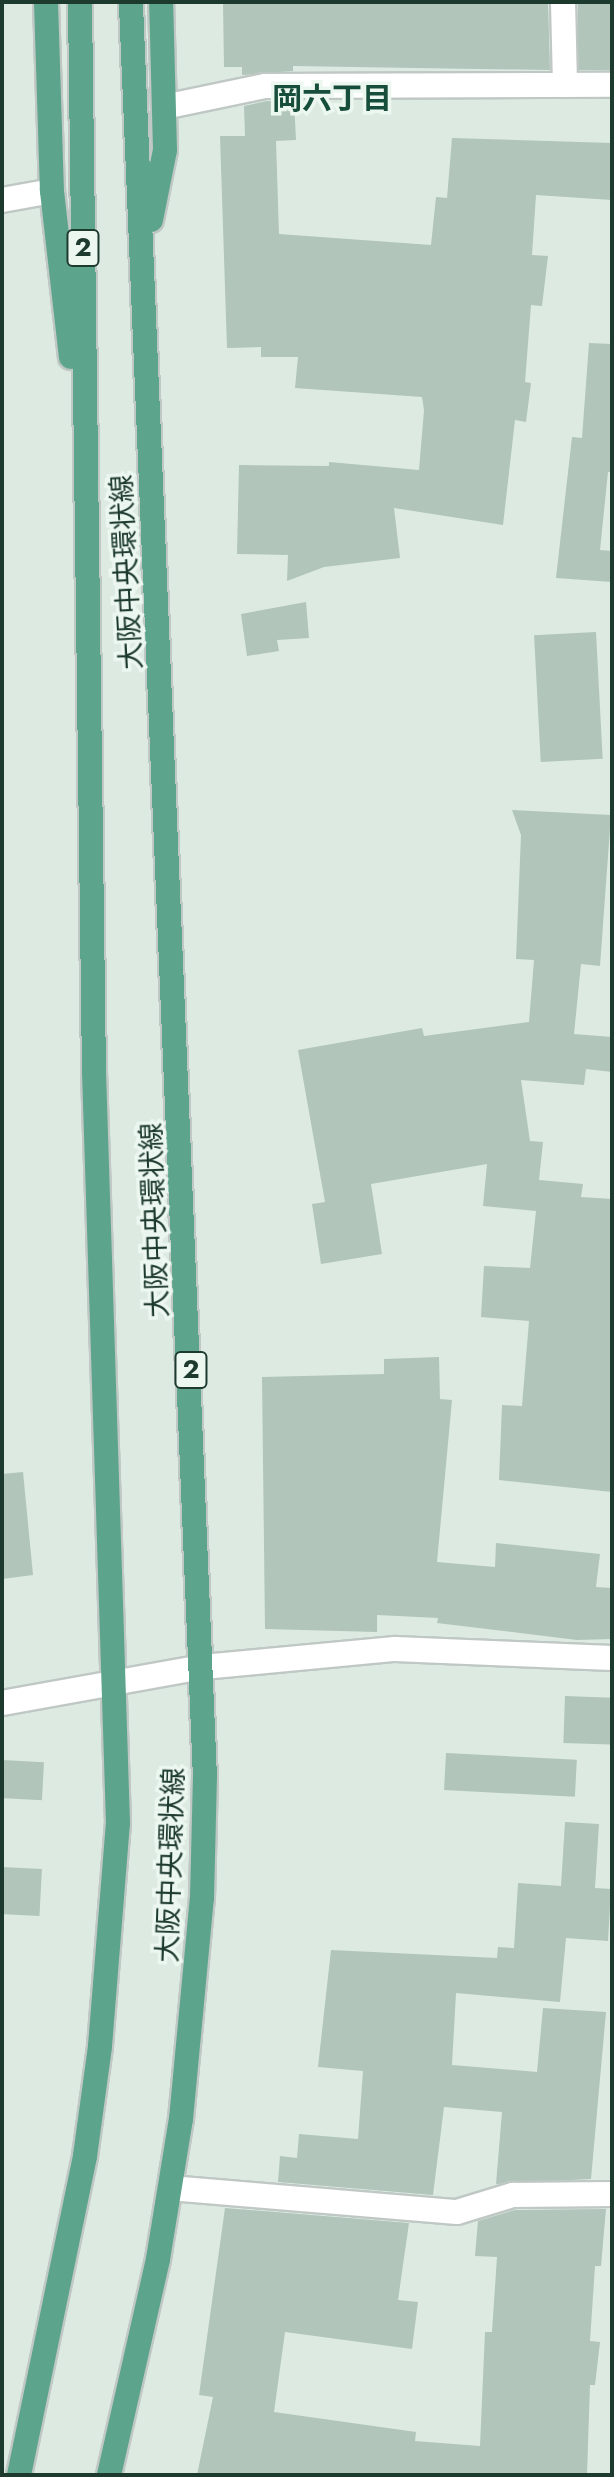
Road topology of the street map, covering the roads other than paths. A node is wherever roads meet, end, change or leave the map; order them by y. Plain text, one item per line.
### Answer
1 (46, 2) edge
2 (80, 2) edge
3 (131, 2) edge
4 (161, 2) edge
5 (563, 2) edge
6 (565, 85) junction
7 (612, 85) edge
8 (164, 107) junction
9 (52, 191) junction
10 (2, 200) edge
11 (143, 258) junction
12 (87, 494) junction
13 (612, 1658) edge
14 (203, 1667) junction
15 (116, 1682) junction
16 (2, 1703) edge
17 (170, 2188) junction
18 (612, 2194) edge
19 (19, 2475) edge
20 (109, 2475) edge

1 - 9 main road
2 - 12 main road, 大阪中央環状線 / 2
3 - 11 main road, 大阪中央環状線 / 2
4 - 8 main road
5 - 6 street
6 - 7 street
6 - 8 street
8 - 11 main road
9 - 10 street
9 - 12 main road
11 - 14 main road, 大阪中央環状線 / 2
12 - 15 main road, 大阪中央環状線 / 2
13 - 14 street
14 - 15 street
14 - 17 main road, 大阪中央環状線 / 2
15 - 16 street
15 - 19 main road, 大阪中央環状線 / 2
17 - 18 street
17 - 20 main road, 大阪中央環状線 / 2

